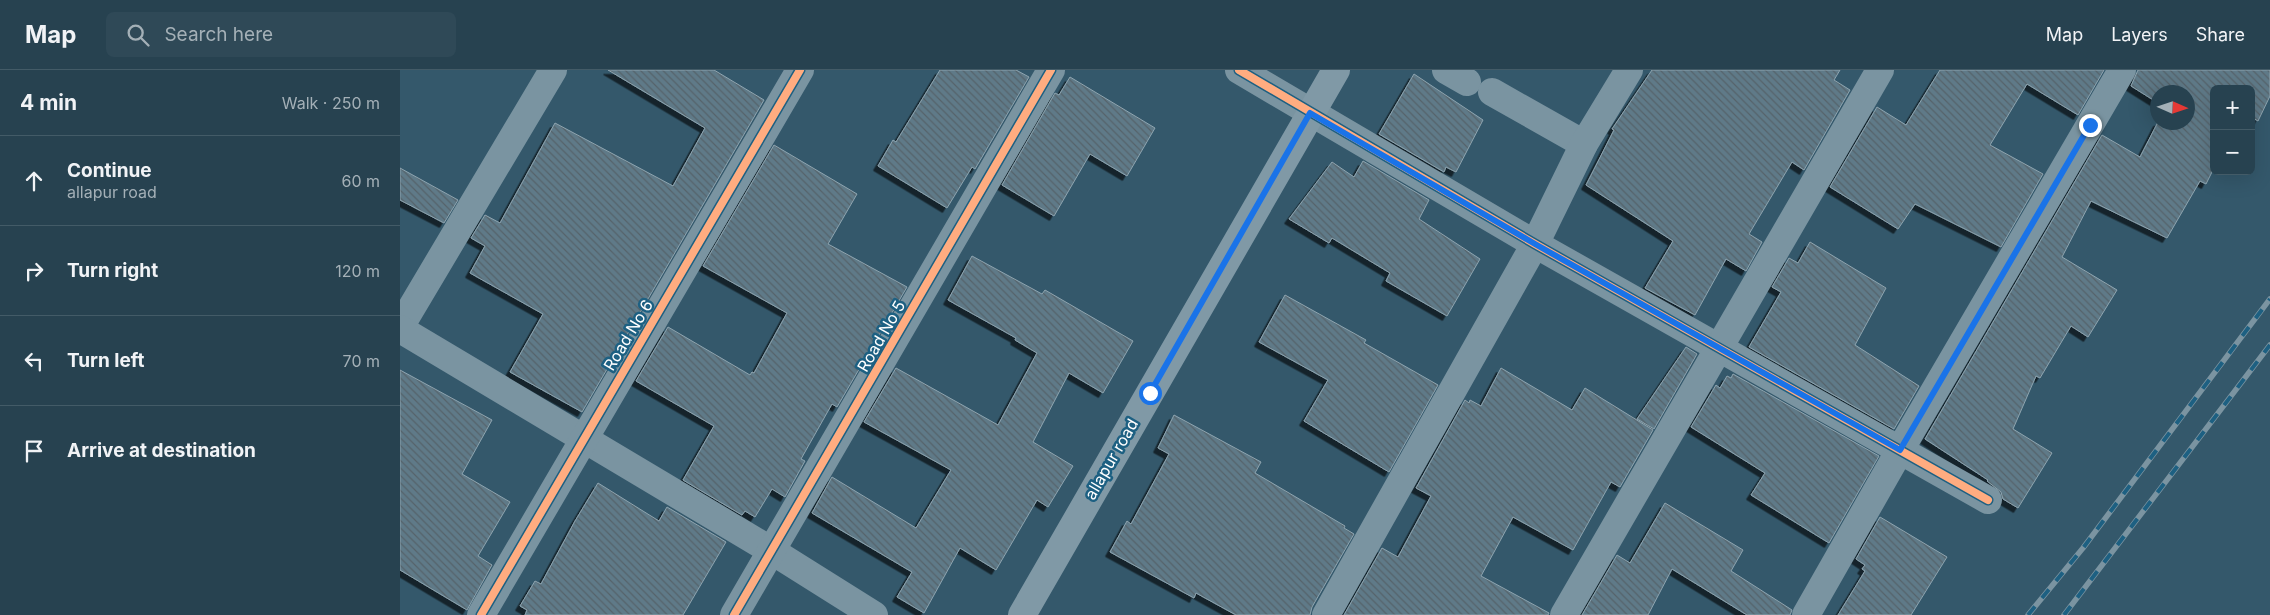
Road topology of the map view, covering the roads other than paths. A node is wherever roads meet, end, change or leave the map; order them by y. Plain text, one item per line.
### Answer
1 (554, 70) edge
2 (800, 70) edge
3 (1052, 70) edge
4 (1239, 70) edge
5 (1336, 70) edge
6 (1628, 70) edge
7 (1880, 70) edge
8 (2122, 70) edge
9 (1468, 81) edge
10 (1310, 113) junction
11 (1584, 144) junction
12 (1535, 244) junction
13 (400, 328) edge
14 (1718, 348) junction
15 (583, 438) junction
16 (1900, 450) junction
17 (1988, 500) dead end
18 (772, 551) junction
19 (481, 615) edge
20 (734, 615) edge
21 (874, 615) edge
22 (1022, 615) edge
23 (1326, 615) edge
24 (1564, 615) edge
25 (1806, 615) edge

1 - 13 street
2 - 15 street, Road No 6
3 - 18 street, Road No 5
4 - 10 street
5 - 10 main road, allapur road
6 - 11 street
7 - 14 street
8 - 16 street
9 - 11 street
10 - 12 street
10 - 22 main road, allapur road
11 - 12 street
12 - 14 street
12 - 23 street
13 - 15 street
14 - 16 street
14 - 24 street
15 - 18 street
15 - 19 street, Road No 6
16 - 17 street
16 - 25 street
18 - 20 street, Road No 5
18 - 21 street

